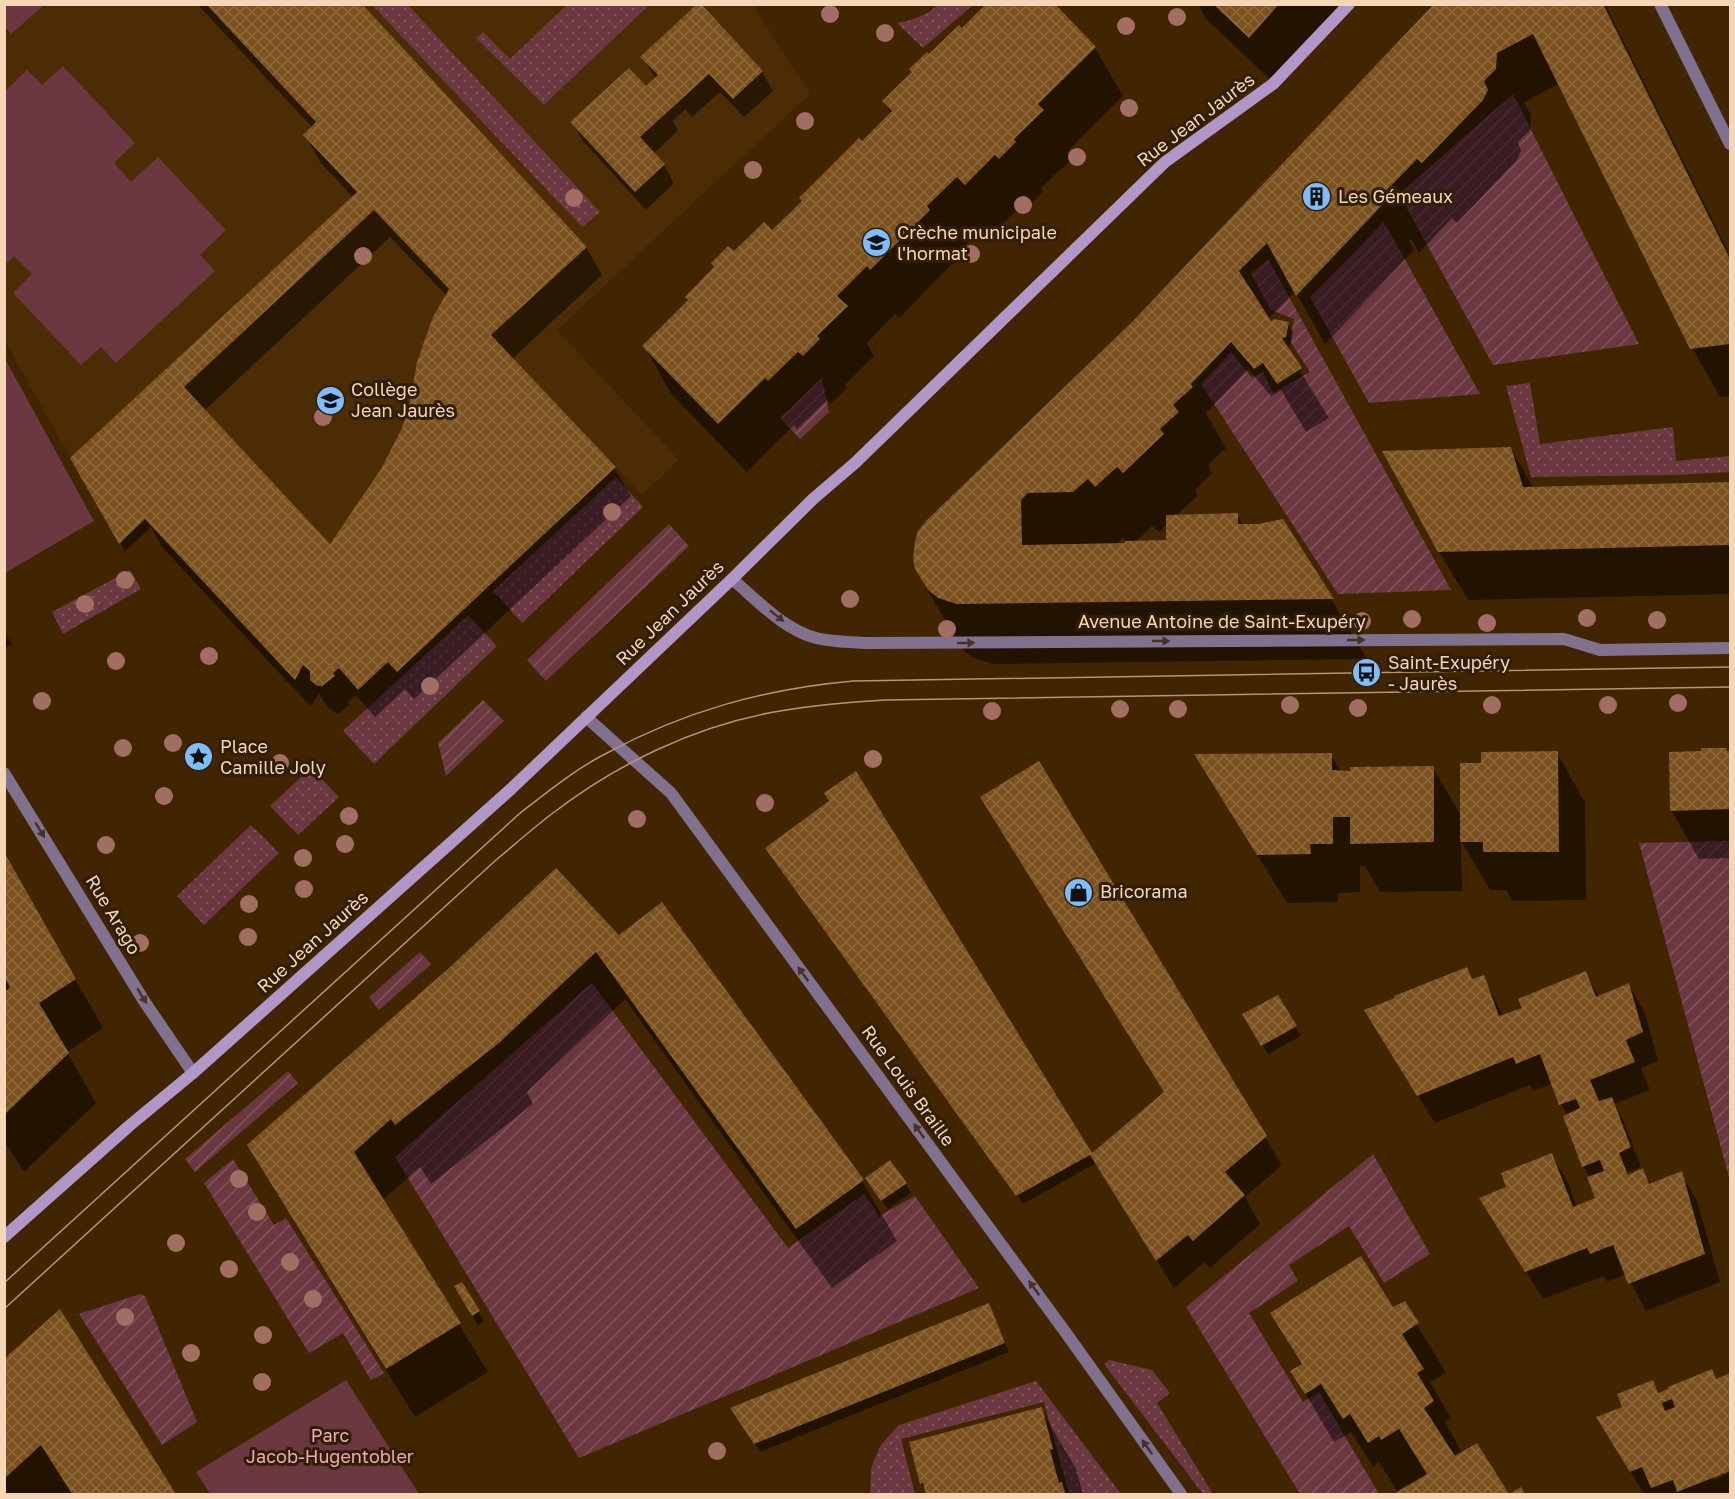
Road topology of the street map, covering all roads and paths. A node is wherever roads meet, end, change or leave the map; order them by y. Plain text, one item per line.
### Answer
1 (1349, 4) edge
2 (1660, 4) edge
3 (1731, 144) edge
4 (732, 579) junction
5 (1731, 648) edge
6 (586, 717) junction
7 (4, 773) edge
8 (193, 1073) junction
9 (4, 1237) edge
10 (1181, 1494) edge

1 - 4 main road, Rue Jean Jaurès
2 - 3 street
4 -> 5 street, Avenue Antoine de Saint-Exupéry
4 - 6 main road, Rue Jean Jaurès
6 - 8 main road, Rue Jean Jaurès
10 -> 6 street, Rue Louis Braille
7 -> 8 street, Rue Arago
8 - 9 main road, Rue Jean Jaurès

